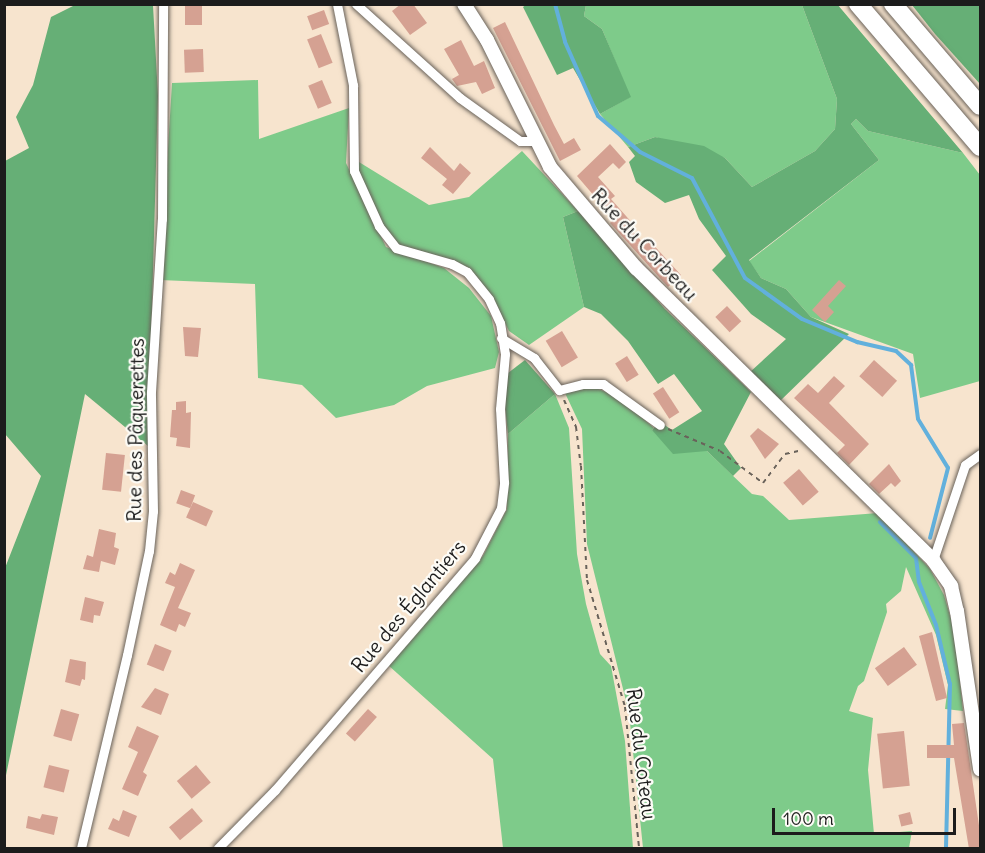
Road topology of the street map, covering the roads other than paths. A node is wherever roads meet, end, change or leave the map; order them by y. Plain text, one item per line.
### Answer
1 (163, 4) edge
2 (337, 4) edge
3 (356, 4) edge
4 (464, 4) edge
5 (858, 4) edge
6 (893, 4) edge
7 (981, 106) edge
8 (534, 141) junction
9 (981, 147) edge
10 (501, 338) junction
11 (660, 425) road end
12 (981, 454) edge
13 (933, 560) junction
14 (981, 769) edge
15 (81, 849) edge
16 (218, 849) edge

1 - 15 street, Rue des Pâquerettes
2 - 10 street, Rue des Églantiers
3 - 8 street
4 - 8 street, Rue du Corbeau
5 - 9 highway
6 - 7 highway
8 - 13 street, Rue du Corbeau
10 - 11 street
10 - 16 street, Rue des Églantiers
12 - 13 street
13 - 14 street, Rue du Corbeau

